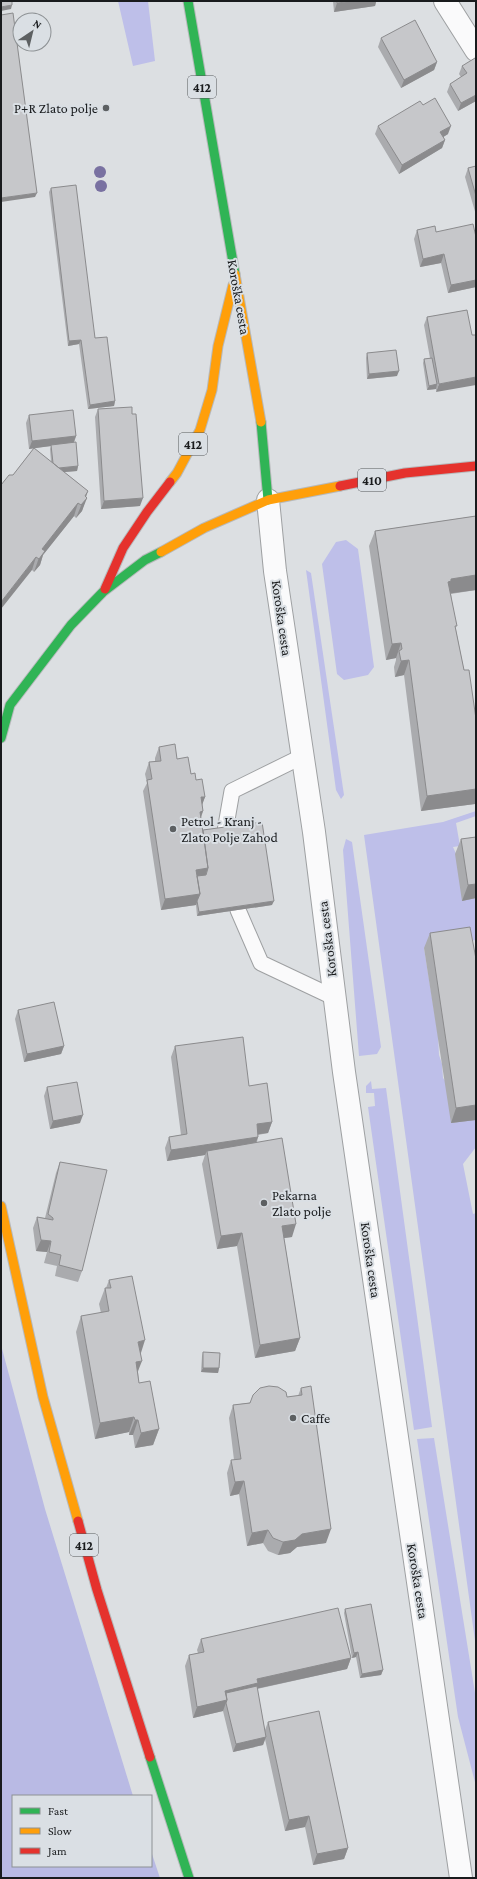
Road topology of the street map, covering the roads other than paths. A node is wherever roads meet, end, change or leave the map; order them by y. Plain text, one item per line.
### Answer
1 (188, 1) edge
2 (445, 1) edge
3 (476, 50) edge
4 (235, 276) junction
5 (476, 466) edge
6 (268, 500) junction
7 (103, 592) junction
8 (6, 706) edge
9 (1, 738) edge
10 (303, 756) junction
11 (225, 831) edge
12 (238, 910) edge
13 (333, 996) junction
14 (1, 1206) edge
15 (460, 1869) edge
16 (189, 1878) edge
17 (474, 1878) edge

1 - 4 main road, Koroška cesta / 412
2 - 3 street
4 - 6 main road, Koroška cesta / 412
4 - 7 main road, 412
5 - 6 main road, 410
6 - 7 main road, 412
6 - 10 street, Koroška cesta
7 - 8 main road, 412
8 - 9 main road, 412
10 - 11 lane
10 - 13 street, Koroška cesta
12 - 13 lane
13 - 15 street, Koroška cesta
14 - 16 main road, 412
15 - 17 lane

